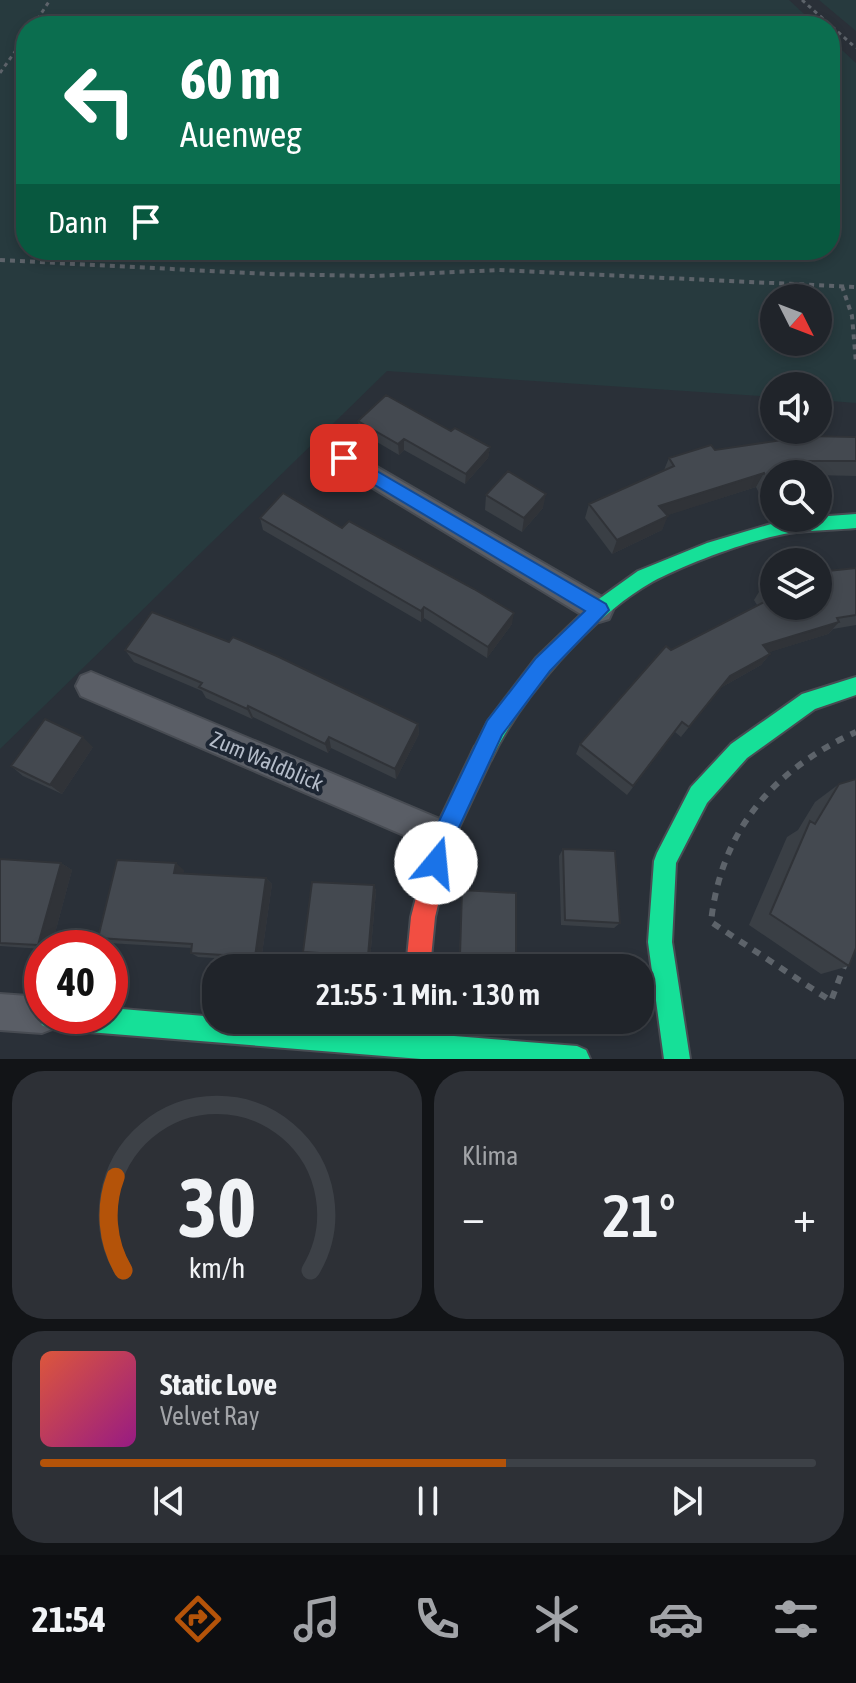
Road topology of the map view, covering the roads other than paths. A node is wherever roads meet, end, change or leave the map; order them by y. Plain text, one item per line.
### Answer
1 (344, 458) dead end
2 (856, 521) edge
3 (599, 610) junction
4 (91, 686) dead end
5 (856, 686) edge
6 (443, 836) junction
7 (419, 954) edge
8 (0, 1012) edge
9 (24, 1014) edge
10 (128, 1021) edge
11 (416, 1042) edge
12 (577, 1059) edge
13 (677, 1059) edge

1 - 3 street
2 - 3 street
3 - 6 street
4 - 6 street, Zum Waldblick
5 - 13 street
6 - 7 street
8 - 9 street
10 - 11 street
11 - 12 street

